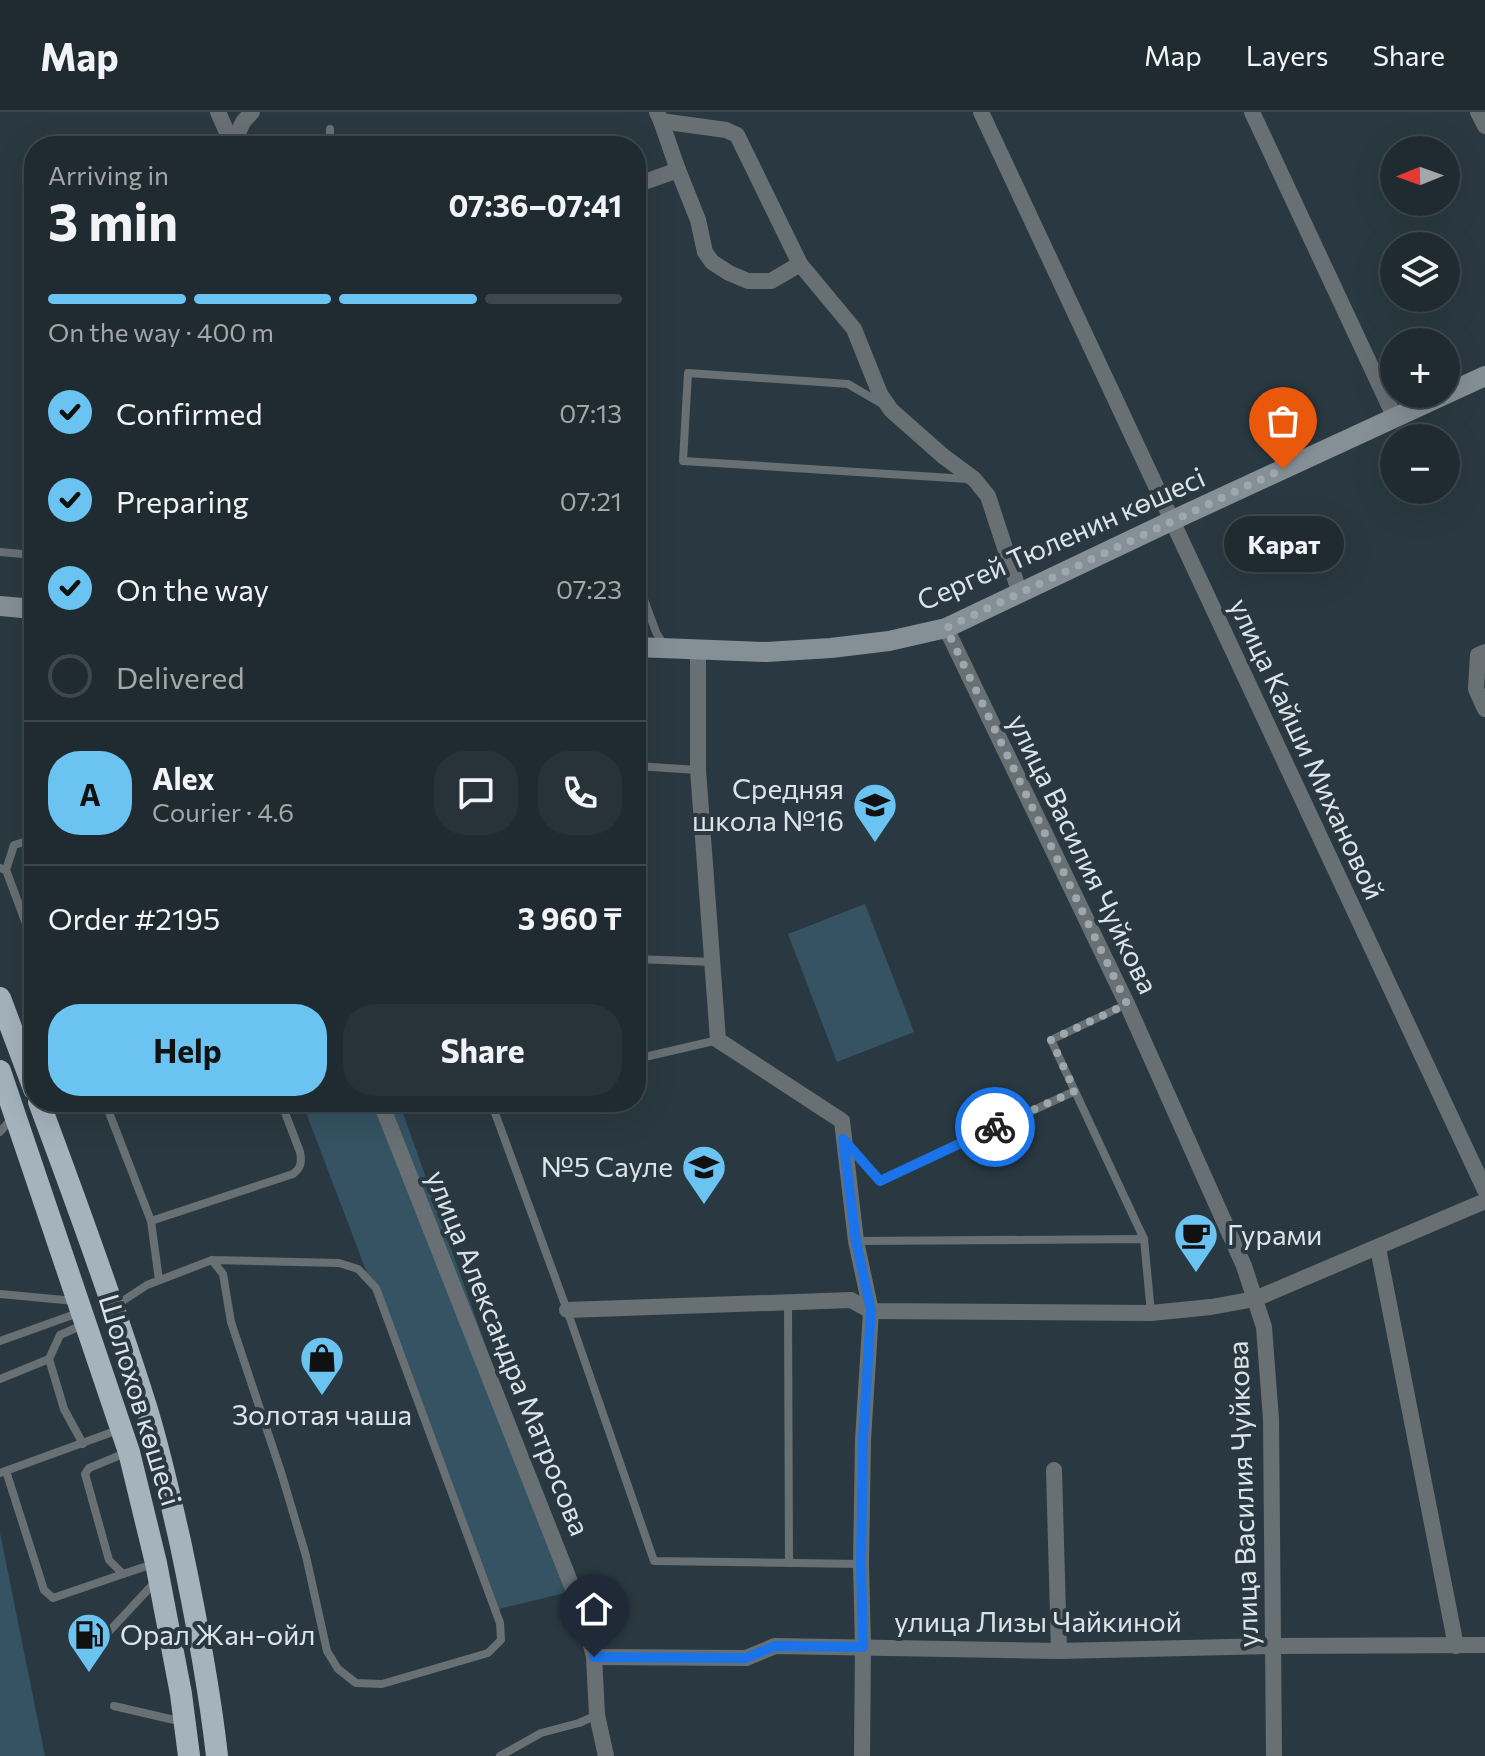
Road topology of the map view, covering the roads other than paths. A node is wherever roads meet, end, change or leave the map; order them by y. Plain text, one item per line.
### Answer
1 (218, 112) edge
2 (252, 112) edge
3 (981, 112) edge
4 (1252, 112) edge
5 (1478, 112) edge
6 (659, 116) edge
7 (1485, 126) edge
8 (330, 129) dead end
9 (229, 136) edge
10 (237, 136) edge
11 (330, 136) edge
12 (678, 170) junction
13 (646, 181) edge
14 (800, 264) junction
15 (1485, 376) edge
16 (891, 410) junction
17 (1395, 418) junction
18 (974, 479) junction
19 (1171, 521) junction
20 (0, 552) edge
21 (24, 554) edge
22 (1020, 594) junction
23 (646, 605) edge
24 (0, 606) edge
25 (24, 608) edge
26 (24, 611) edge
27 (0, 616) edge
28 (946, 628) junction
29 (646, 647) edge
30 (666, 648) junction
31 (698, 650) junction
32 (1485, 652) edge
33 (1485, 709) edge
34 (646, 767) edge
35 (698, 770) junction
36 (24, 842) edge
37 (3, 869) edge
38 (24, 920) edge
39 (646, 959) edge
40 (712, 962) junction
41 (0, 998) edge
42 (1127, 1004) junction
43 (718, 1040) junction
44 (646, 1057) edge
45 (24, 1062) edge
46 (0, 1071) edge
47 (1075, 1091) junction
48 (43, 1112) edge
49 (109, 1112) edge
50 (285, 1112) edge
51 (391, 1112) edge
52 (495, 1112) edge
53 (15, 1115) junction
54 (0, 1132) edge
55 (843, 1139) junction
56 (1485, 1190) edge
57 (1485, 1201) edge
58 (151, 1221) junction
59 (1144, 1239) junction
60 (856, 1241) junction
61 (1378, 1248) junction
62 (212, 1260) junction
63 (159, 1280) junction
64 (0, 1294) edge
65 (1255, 1299) junction
66 (788, 1302) junction
67 (113, 1308) junction
68 (567, 1310) junction
69 (871, 1311) junction
70 (81, 1312) junction
71 (1151, 1313) junction
72 (0, 1341) edge
73 (49, 1359) junction
74 (0, 1379) edge
75 (122, 1429) junction
76 (83, 1444) junction
77 (129, 1452) junction
78 (1054, 1470) dead end
79 (3, 1472) edge
80 (789, 1563) junction
81 (861, 1564) junction
82 (158, 1570) junction
83 (123, 1574) junction
84 (102, 1639) dead end
85 (1485, 1645) edge
86 (1274, 1646) junction
87 (1456, 1646) junction
88 (863, 1647) junction
89 (1059, 1651) junction
90 (594, 1657) junction
91 (114, 1706) dead end
92 (597, 1715) junction
93 (185, 1722) junction
94 (189, 1756) edge
95 (217, 1756) edge
96 (500, 1756) edge
97 (606, 1756) edge
98 (862, 1756) edge
99 (1274, 1756) edge

1 - 9 street
2 - 10 street
3 - 19 street, улица Кайши Михановой
4 - 17 street
5 - 7 street
6 - 12 street
6 - 14 street
8 - 11 lane
12 - 13 street
12 - 14 street
14 - 16 street
15 - 17 main road, Сергей Тюленин көшесі
16 - 18 street
16 - 18 lane
17 - 19 main road, Сергей Тюленин көшесі
18 - 22 street
19 - 22 main road, Сергей Тюленин көшесі
19 - 56 street, улица Кайши Михановой
20 - 21 lane
22 - 28 main road, Сергей Тюленин көшесі
23 - 30 lane
24 - 25 main road
26 - 27 main road
28 - 31 main road, Сергей Тюленин көшесі
28 - 42 street, улица Василия Чуйкова
29 - 30 main road, Сергей Тюленин көшесі
30 - 31 main road, Сергей Тюленин көшесі
31 - 35 street
32 - 33 street
34 - 35 lane
35 - 40 street
36 - 37 lane
37 - 38 lane
39 - 40 lane
40 - 43 street
41 - 45 highway
42 - 47 lane
42 - 65 street, улица Василия Чуйкова
43 - 44 lane
43 - 55 street
46 - 53 highway, Шолохов көшесі
47 - 55 lane
47 - 59 lane
48 - 67 highway, Шолохов көшесі
49 - 58 lane
50 - 58 lane
51 - 90 street, улица Александра Матросова
52 - 68 lane
53 - 54 lane
53 - 70 highway, Шолохов көшесі
55 - 60 street
57 - 61 street
58 - 63 lane
59 - 60 lane
59 - 71 lane
60 - 69 street
61 - 65 street
61 - 87 street
62 - 62 lane
62 - 63 lane
63 - 67 lane
64 - 70 lane
65 - 71 street
65 - 86 street, улица Василия Чуйкова
66 - 68 street
66 - 69 street
66 - 80 lane
67 - 95 highway, Шолохов көшесі
68 - 80 lane
69 - 71 street
69 - 81 street
70 - 72 lane
70 - 73 lane
70 - 75 highway, Шолохов көшесі
73 - 74 lane
73 - 76 lane
75 - 76 lane
75 - 77 highway, Шолохов көшесі
76 - 79 lane
77 - 82 highway, Шолохов көшесі
77 - 83 lane
78 - 89 street
79 - 83 lane
80 - 81 lane
81 - 88 street
82 - 83 lane
82 - 84 lane
82 - 93 highway, Шолохов көшесі
85 - 87 street, улица Лизы Чайкиной
86 - 87 street, улица Лизы Чайкиной
86 - 89 street, улица Лизы Чайкиной
86 - 99 street, улица Василия Чуйкова
88 - 89 street, улица Лизы Чайкиной
88 - 90 street, улица Лизы Чайкиной
88 - 98 street
90 - 92 street, улица Александра Матросова
91 - 93 lane
92 - 96 lane
92 - 97 street, улица Александра Матросова
93 - 94 highway, Шолохов көшесі

